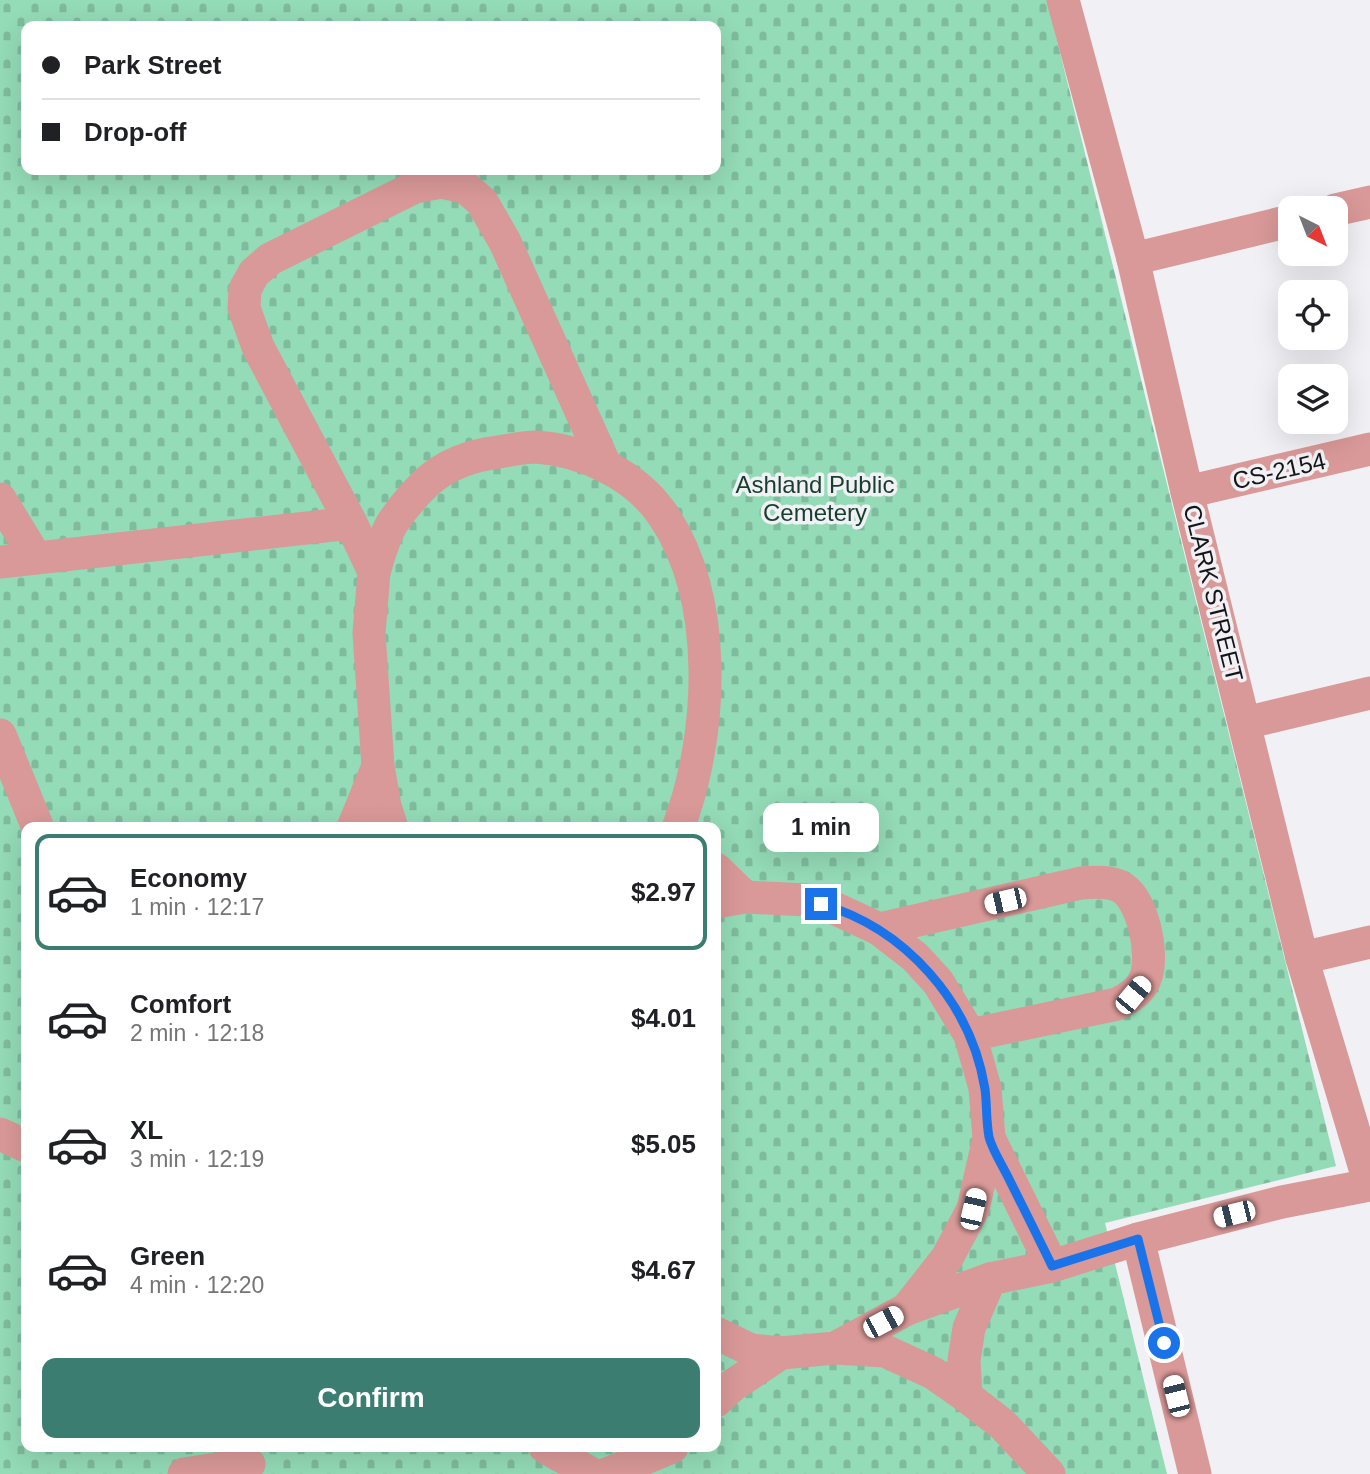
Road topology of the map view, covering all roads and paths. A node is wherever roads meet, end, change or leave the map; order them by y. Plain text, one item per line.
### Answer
1 (1063, 0) edge
2 (1370, 202) edge
3 (1348, 207) edge
4 (1278, 224) edge
5 (1133, 259) junction
6 (1370, 449) edge
7 (607, 467) junction
8 (1187, 492) junction
9 (0, 499) edge
10 (351, 523) junction
11 (36, 558) junction
12 (0, 562) edge
13 (374, 572) junction
14 (1370, 693) edge
15 (1245, 723) junction
16 (0, 735) edge
17 (378, 766) junction
18 (36, 822) edge
19 (355, 822) edge
20 (390, 822) edge
21 (683, 822) edge
22 (721, 880) edge
23 (730, 900) edge
24 (879, 929) junction
25 (1370, 942) edge
26 (1301, 958) junction
27 (970, 1035) junction
28 (21, 1124) edge
29 (0, 1133) edge
30 (989, 1138) junction
31 (21, 1144) edge
32 (1370, 1185) edge
33 (1138, 1239) junction
34 (1052, 1266) junction
35 (990, 1279) junction
36 (907, 1310) junction
37 (721, 1335) edge
38 (835, 1348) junction
39 (781, 1353) junction
40 (721, 1396) edge
41 (966, 1396) junction
42 (554, 1452) edge
43 (662, 1452) edge
44 (672, 1452) edge
45 (250, 1462) edge
46 (184, 1474) edge
47 (592, 1474) edge
48 (607, 1474) edge
49 (665, 1474) edge
50 (1049, 1474) edge
51 (1195, 1474) edge

1 - 5 street, CLARK STREET
2 - 3 street
4 - 5 street
5 - 8 street, CLARK STREET
6 - 8 street, CS-2154
7 - 10 street
7 - 13 street
7 - 21 street
8 - 15 street, CLARK STREET
9 - 11 street
10 - 11 street
10 - 13 street
11 - 12 street
13 - 17 street
14 - 15 street
15 - 26 street, CLARK STREET
16 - 18 street
17 - 19 street
17 - 20 street
22 - 23 street
23 - 24 street
24 - 27 street
24 - 27 street
25 - 26 street
26 - 32 street, CLARK STREET
27 - 30 street
28 - 29 street
29 - 31 street
30 - 34 street
30 - 36 street
32 - 33 street
33 - 34 street
33 - 51 street
34 - 35 street
35 - 36 street
35 - 41 street
36 - 38 street
37 - 39 street
38 - 39 street
38 - 41 street
39 - 40 street
41 - 50 street
42 - 47 street
43 - 48 street
44 - 49 street
45 - 46 street

